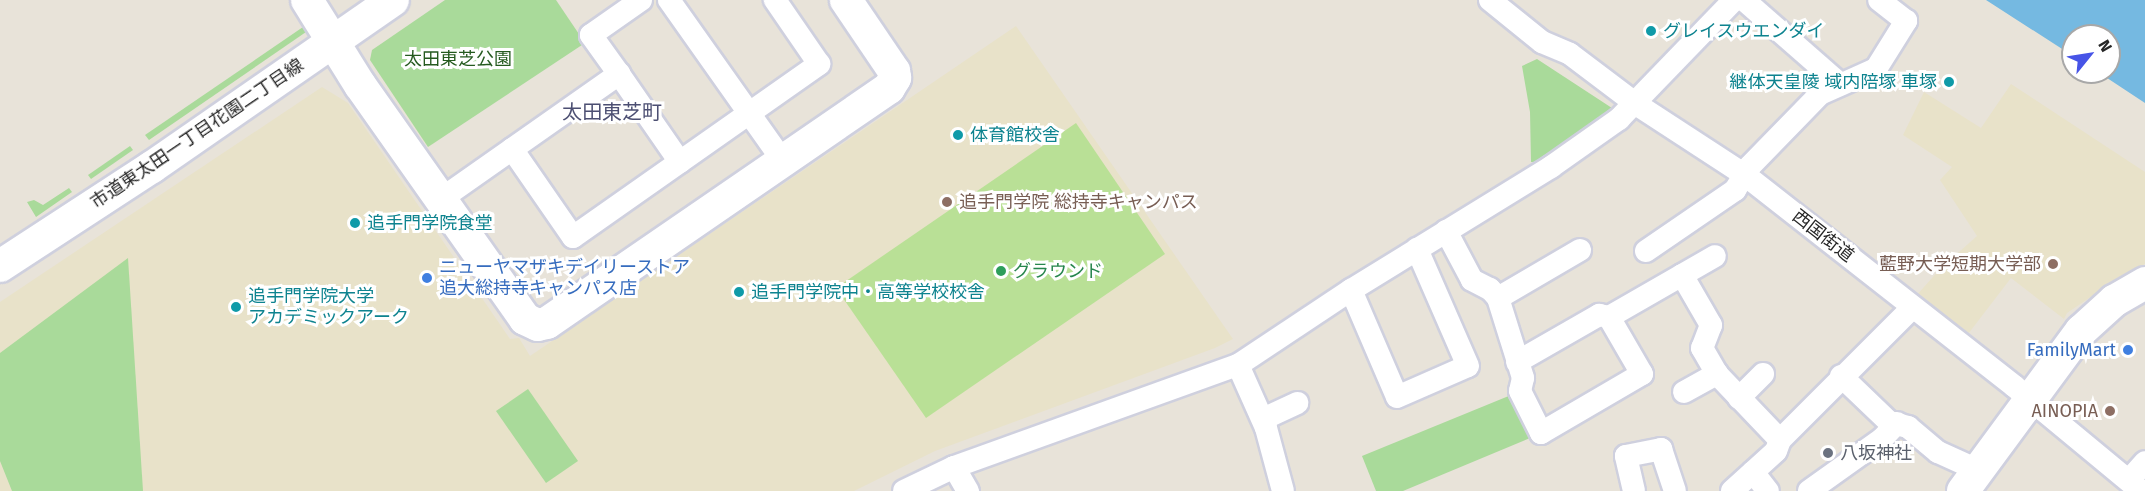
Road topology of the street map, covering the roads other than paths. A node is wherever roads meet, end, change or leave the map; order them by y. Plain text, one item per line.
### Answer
1 (307, 0) edge
2 (393, 0) edge
3 (641, 0) edge
4 (669, 0) edge
5 (775, 0) edge
6 (846, 0) edge
7 (1492, 0) edge
8 (1734, 0) edge
9 (1744, 0) edge
10 (1879, 0) edge
11 (332, 43) junction
12 (619, 74) junction
13 (1840, 84) junction
14 (1636, 104) junction
15 (749, 114) junction
16 (512, 149) junction
17 (783, 161) junction
18 (680, 162) junction
19 (1745, 176) junction
20 (441, 199) junction
21 (1446, 231) junction
22 (1417, 249) junction
23 (1580, 250) dead end
24 (1646, 251) dead end
25 (1715, 256) dead end
26 (3, 259) edge
27 (1682, 275) junction
28 (2145, 283) edge
29 (1351, 290) junction
30 (1498, 298) junction
31 (1912, 308) junction
32 (1609, 317) junction
33 (1517, 362) junction
34 (1238, 365) junction
35 (1717, 374) junction
36 (1763, 374) dead end
37 (1841, 376) junction
38 (1684, 392) dead end
39 (1739, 398) junction
40 (2029, 400) junction
41 (1297, 403) dead end
42 (1263, 419) junction
43 (1897, 423) junction
44 (1780, 440) junction
45 (2145, 462) edge
46 (954, 467) junction
47 (1753, 472) junction
48 (1972, 481) edge
49 (2135, 486) edge
50 (904, 491) edge
51 (968, 491) edge
52 (1283, 491) edge
53 (1634, 491) edge
54 (1675, 491) edge
55 (1732, 491) edge
56 (1768, 491) edge
57 (1809, 491) edge

1 - 11 street
2 - 11 street, 市道東太田一丁目花園二丁目線
3 - 12 street
4 - 15 street
5 - 15 street
6 - 17 street
7 - 14 street, 西国街道
8 - 14 street
9 - 13 street
10 - 13 street
11 - 20 street
11 - 26 street, 市道東太田一丁目花園二丁目線
12 - 16 street
12 - 18 street
13 - 19 street
14 - 19 street, 西国街道
14 - 21 street
15 - 17 street
15 - 18 street
16 - 18 street
16 - 20 street
17 - 20 street
19 - 24 street
19 - 31 street, 西国街道
21 - 22 street
21 - 30 street
22 - 29 street
22 - 29 street
23 - 30 street
25 - 27 street
27 - 32 street
27 - 35 street
28 - 40 street
29 - 34 street
30 - 33 street
31 - 37 street
31 - 40 street, 西国街道
32 - 33 street
32 - 33 street
34 - 42 street
34 - 46 street
35 - 38 street
35 - 39 street
36 - 39 street
37 - 43 street
37 - 44 street
39 - 44 street
40 - 48 street
40 - 49 street, 西国街道
41 - 42 street
42 - 52 street
43 - 48 street
43 - 57 street
44 - 47 street
45 - 49 street
46 - 50 street
46 - 51 street
47 - 55 street
47 - 56 street
53 - 54 street

